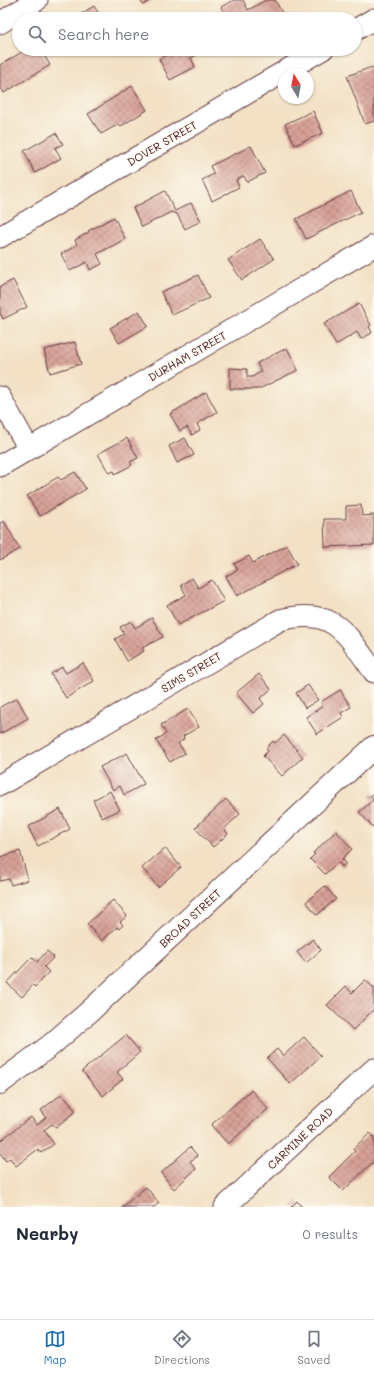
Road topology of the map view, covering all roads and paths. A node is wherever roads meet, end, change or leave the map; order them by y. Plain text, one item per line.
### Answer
1 (37, 0) edge
2 (18, 12) edge
3 (12, 16) edge
4 (374, 19) edge
5 (0, 23) edge
6 (362, 26) edge
7 (311, 56) edge
8 (0, 237) edge
9 (374, 246) edge
10 (0, 397) edge
11 (30, 449) junction
12 (0, 466) edge
13 (374, 672) edge
14 (374, 747) edge
15 (0, 785) edge
16 (374, 1069) edge
17 (0, 1083) edge
18 (225, 1207) edge

1 - 2 street
3 - 5 street
4 - 6 street
7 - 8 street, DOVER STREET
9 - 11 street, DURHAM STREET
10 - 11 street
11 - 12 street, DURHAM STREET
13 - 15 street, SIMS STREET
14 - 17 main road, BROAD STREET
16 - 18 street, CARMINE ROAD

